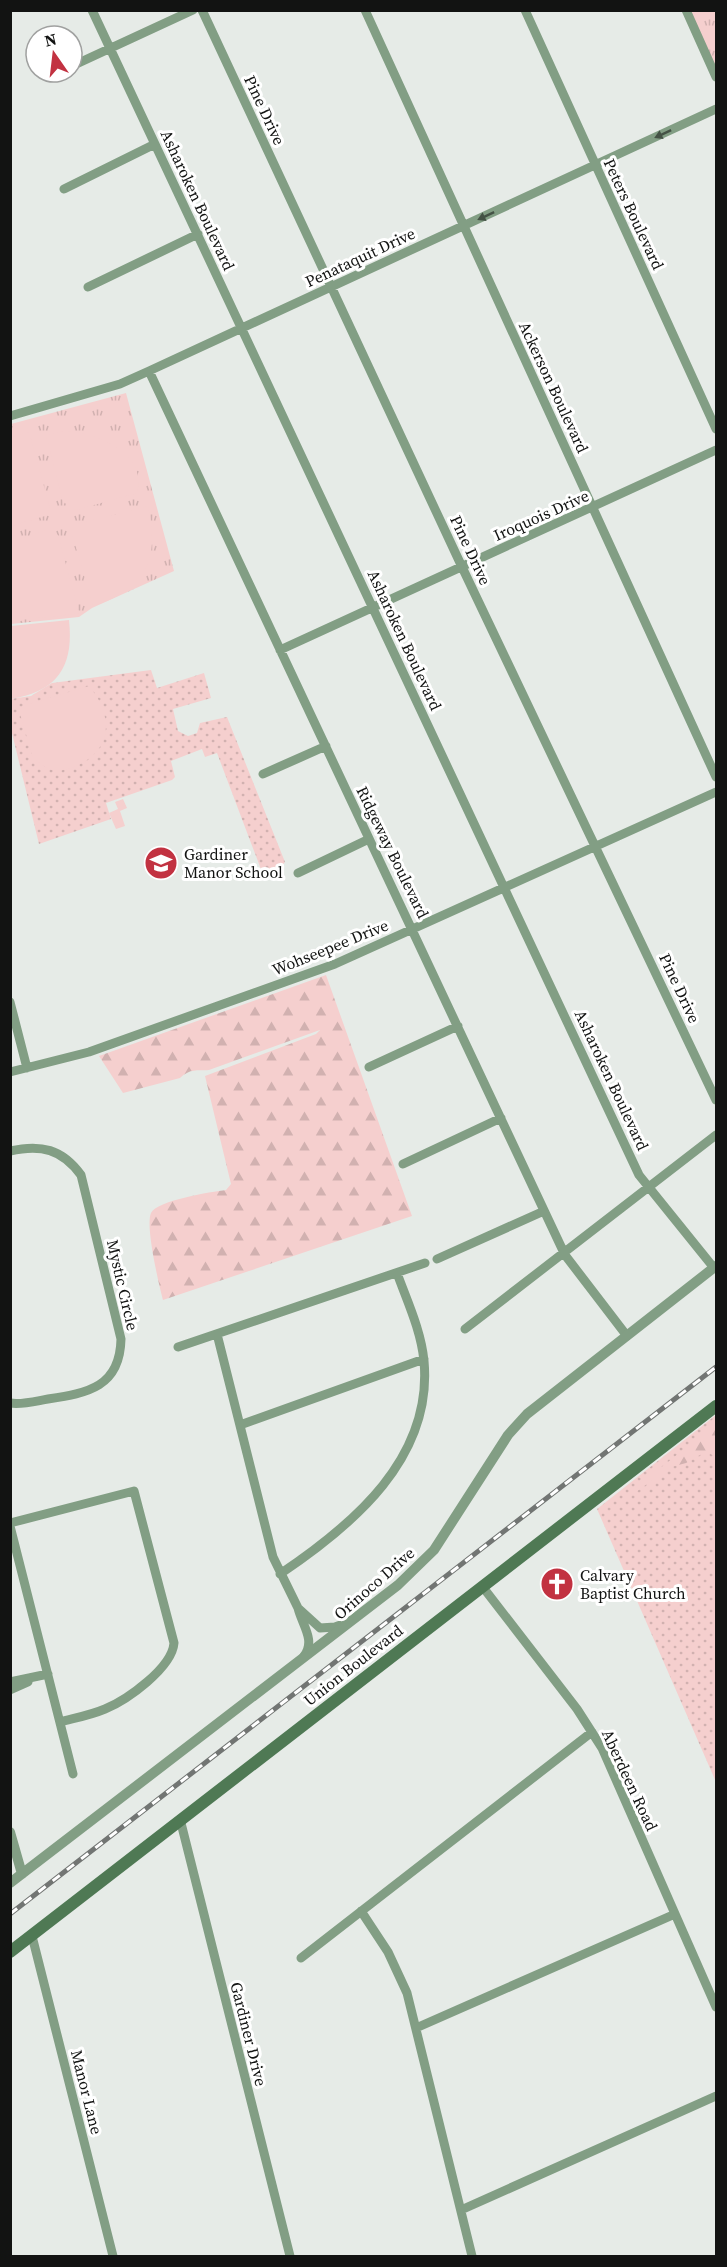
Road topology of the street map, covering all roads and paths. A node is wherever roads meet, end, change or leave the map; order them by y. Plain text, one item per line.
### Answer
1 (92, 10) edge
2 (193, 10) edge
3 (202, 10) edge
4 (365, 10) edge
5 (525, 10) edge
6 (686, 10) edge
7 (109, 49) junction
8 (84, 60) edge
9 (717, 77) edge
10 (717, 109) edge
11 (155, 144) junction
12 (595, 166) junction
13 (64, 189) dead end
14 (463, 226) junction
15 (198, 234) junction
16 (88, 287) dead end
17 (330, 287) junction
18 (241, 328) junction
19 (149, 371) junction
20 (10, 416) edge
21 (717, 429) edge
22 (717, 450) edge
23 (593, 507) junction
24 (462, 567) junction
25 (373, 608) junction
26 (280, 650) junction
27 (326, 746) junction
28 (263, 774) dead end
29 (717, 777) edge
30 (717, 792) edge
31 (369, 839) junction
32 (596, 846) junction
33 (298, 873) dead end
34 (504, 888) junction
35 (413, 928) junction
36 (10, 1002) edge
37 (458, 1026) junction
38 (369, 1067) dead end
39 (27, 1068) junction
40 (10, 1072) edge
41 (717, 1100) edge
42 (501, 1118) junction
43 (717, 1135) edge
44 (10, 1151) edge
45 (403, 1164) dead end
46 (649, 1187) junction
47 (544, 1211) junction
48 (565, 1255) junction
49 (437, 1259) dead end
50 (425, 1263) dead end
51 (715, 1267) edge
52 (397, 1273) junction
53 (465, 1329) dead end
54 (217, 1334) junction
55 (627, 1336) junction
56 (178, 1347) dead end
57 (424, 1359) junction
58 (10, 1403) edge
59 (717, 1406) edge
60 (240, 1425) junction
61 (10, 1524) edge
62 (280, 1574) junction
63 (482, 1586) junction
64 (298, 1608) junction
65 (356, 1619) junction
66 (300, 1662) junction
67 (44, 1675) junction
68 (10, 1682) edge
69 (10, 1690) edge
70 (60, 1722) junction
71 (592, 1732) junction
72 (73, 1774) dead end
73 (180, 1819) junction
74 (10, 1832) edge
75 (22, 1874) junction
76 (10, 1883) edge
77 (361, 1911) junction
78 (675, 1914) junction
79 (32, 1936) junction
80 (10, 1952) edge
81 (301, 1958) dead end
82 (717, 2007) edge
83 (416, 2028) junction
84 (717, 2096) edge
85 (461, 2210) junction
86 (113, 2256) edge
87 (290, 2256) edge
88 (472, 2256) edge

1 - 7 street, Asharoken Boulevard
2 - 7 street
3 - 17 street, Pine Drive
4 - 14 street, Ackerson Boulevard
5 - 12 street, Peters Boulevard
6 - 9 street
7 - 8 street
7 - 11 street, Asharoken Boulevard
10 -> 12 street, Penataquit Drive
11 - 13 street
11 - 15 street, Asharoken Boulevard
12 -> 14 street, Penataquit Drive
12 - 21 street, Peters Boulevard
14 - 17 street, Penataquit Drive
14 - 23 street, Ackerson Boulevard
15 - 16 street
15 - 18 street, Asharoken Boulevard
17 - 18 street, Penataquit Drive
17 - 24 street, Pine Drive
18 - 19 street, Penataquit Drive
18 - 25 street, Asharoken Boulevard
19 - 20 street, Penataquit Drive
19 - 26 street, Ridgeway Boulevard
22 - 23 street, Iroquois Drive
23 - 24 street, Iroquois Drive
23 - 29 street, Ackerson Boulevard
24 - 25 street, Iroquois Drive
24 - 32 street, Pine Drive
25 - 26 street, Iroquois Drive
25 - 34 street, Asharoken Boulevard
26 - 27 street, Ridgeway Boulevard
27 - 28 street
27 - 31 street, Ridgeway Boulevard
30 - 32 street, Wohseepee Drive
31 - 33 street
31 - 35 street, Ridgeway Boulevard
32 - 34 street, Wohseepee Drive
32 - 41 street, Pine Drive
34 - 35 street, Wohseepee Drive
34 - 46 street, Asharoken Boulevard
35 - 37 street, Ridgeway Boulevard
35 - 39 street, Wohseepee Drive
36 - 39 street
37 - 38 street
37 - 42 street, Ridgeway Boulevard
39 - 40 street, Wohseepee Drive
42 - 45 street
42 - 47 street, Ridgeway Boulevard
43 - 46 street
44 - 58 street, Mystic Circle
46 - 48 street
46 - 51 street, Asharoken Boulevard
47 - 48 street, Ridgeway Boulevard
47 - 49 street
48 - 53 street
48 - 55 street, Ridgeway Boulevard
50 - 52 street
51 - 55 street, Orinoco Drive
52 - 54 street
52 - 57 street
54 - 56 street
54 - 60 street
55 - 65 street, Orinoco Drive
57 - 60 street
57 - 62 street
59 - 63 main road, Union Boulevard
60 - 62 street
61 - 67 street
61 - 70 street
62 - 64 street
63 - 71 street, Aberdeen Road
63 - 73 main road, Union Boulevard
64 - 65 street
64 - 66 street
65 - 66 street, Orinoco Drive
66 - 75 street, Orinoco Drive
67 - 68 street
67 - 69 street
67 - 70 street
70 - 72 street
71 - 77 street
71 - 78 street, Aberdeen Road
73 - 79 main road, Union Boulevard
73 - 87 street, Gardiner Drive
74 - 75 street
75 - 76 street, Orinoco Drive
77 - 81 street
77 - 83 street
78 - 82 street, Aberdeen Road
78 - 83 street
79 - 80 main road, Union Boulevard
79 - 86 street, Manor Lane
83 - 85 street
84 - 85 street
85 - 88 street

